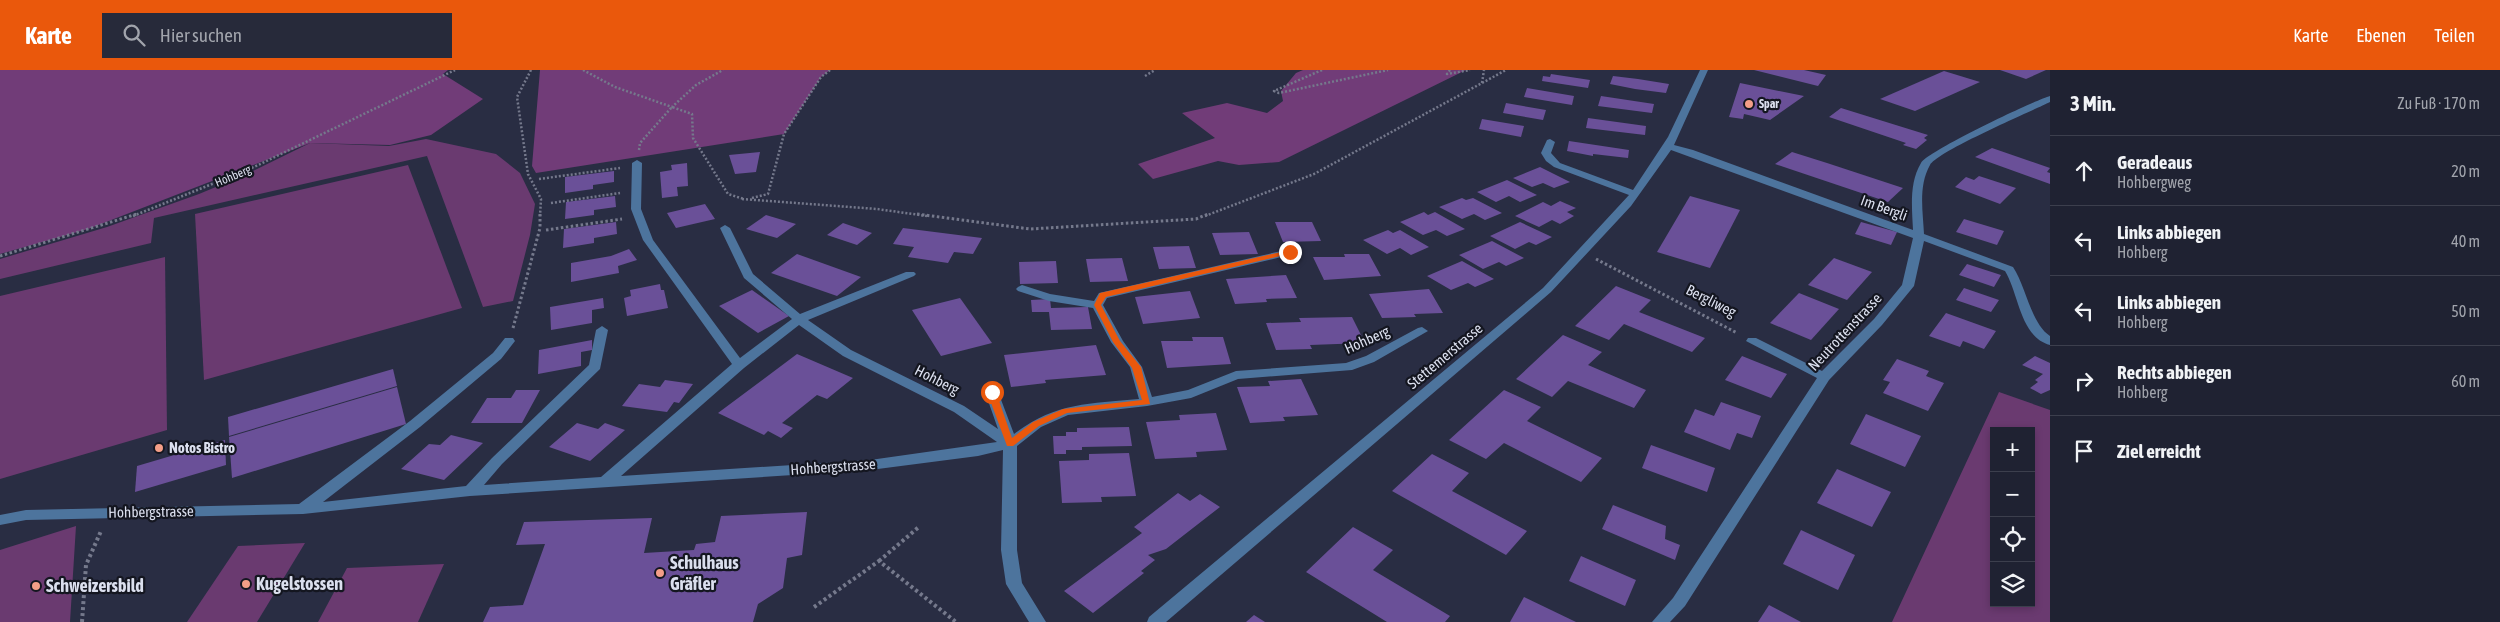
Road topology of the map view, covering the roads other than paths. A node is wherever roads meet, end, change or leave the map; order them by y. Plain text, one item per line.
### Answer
1 (1704, 70) edge
2 (2050, 99) edge
3 (1550, 142) dead end
4 (1668, 146) junction
5 (633, 165) road end
6 (1635, 194) junction
7 (725, 228) dead end
8 (1919, 237) junction
9 (1290, 252) dead end
10 (910, 274) dead end
11 (1022, 289) dead end
12 (1097, 305) junction
13 (799, 319) junction
14 (602, 330) dead end
15 (1422, 331) dead end
16 (509, 341) road end
17 (1752, 341) road end
18 (2050, 341) edge
19 (739, 365) junction
20 (1824, 377) junction
21 (992, 392) dead end
22 (1147, 402) junction
23 (1010, 444) junction
24 (604, 483) junction
25 (470, 491) junction
26 (303, 509) junction
27 (0, 520) edge
28 (1038, 622) edge
29 (1155, 622) edge
30 (1660, 622) edge

1 - 4 street, Stettemerstrasse
2 - 8 street, Neutrottenstrasse
3 - 6 street
4 - 6 street, Stettemerstrasse
4 - 8 street, Im Bergli
5 - 19 street
6 - 29 street, Stettemerstrasse
7 - 13 street, Hohberg
8 - 18 street, Im Bergli
8 - 20 street, Neutrottenstrasse
9 - 12 street
10 - 13 street
11 - 12 street
12 - 22 street
13 - 19 street
13 - 23 street, Hohberg
14 - 25 street
15 - 22 street, Hohberg
16 - 26 street
17 - 20 street
19 - 24 street
20 - 30 street, Neutrottenstrasse
21 - 23 street
22 - 23 street, Hohberg
23 - 24 street, Hohbergstrasse
23 - 28 street
24 - 25 street, Hohbergstrasse
25 - 26 street, Hohbergstrasse
26 - 27 street, Hohbergstrasse

